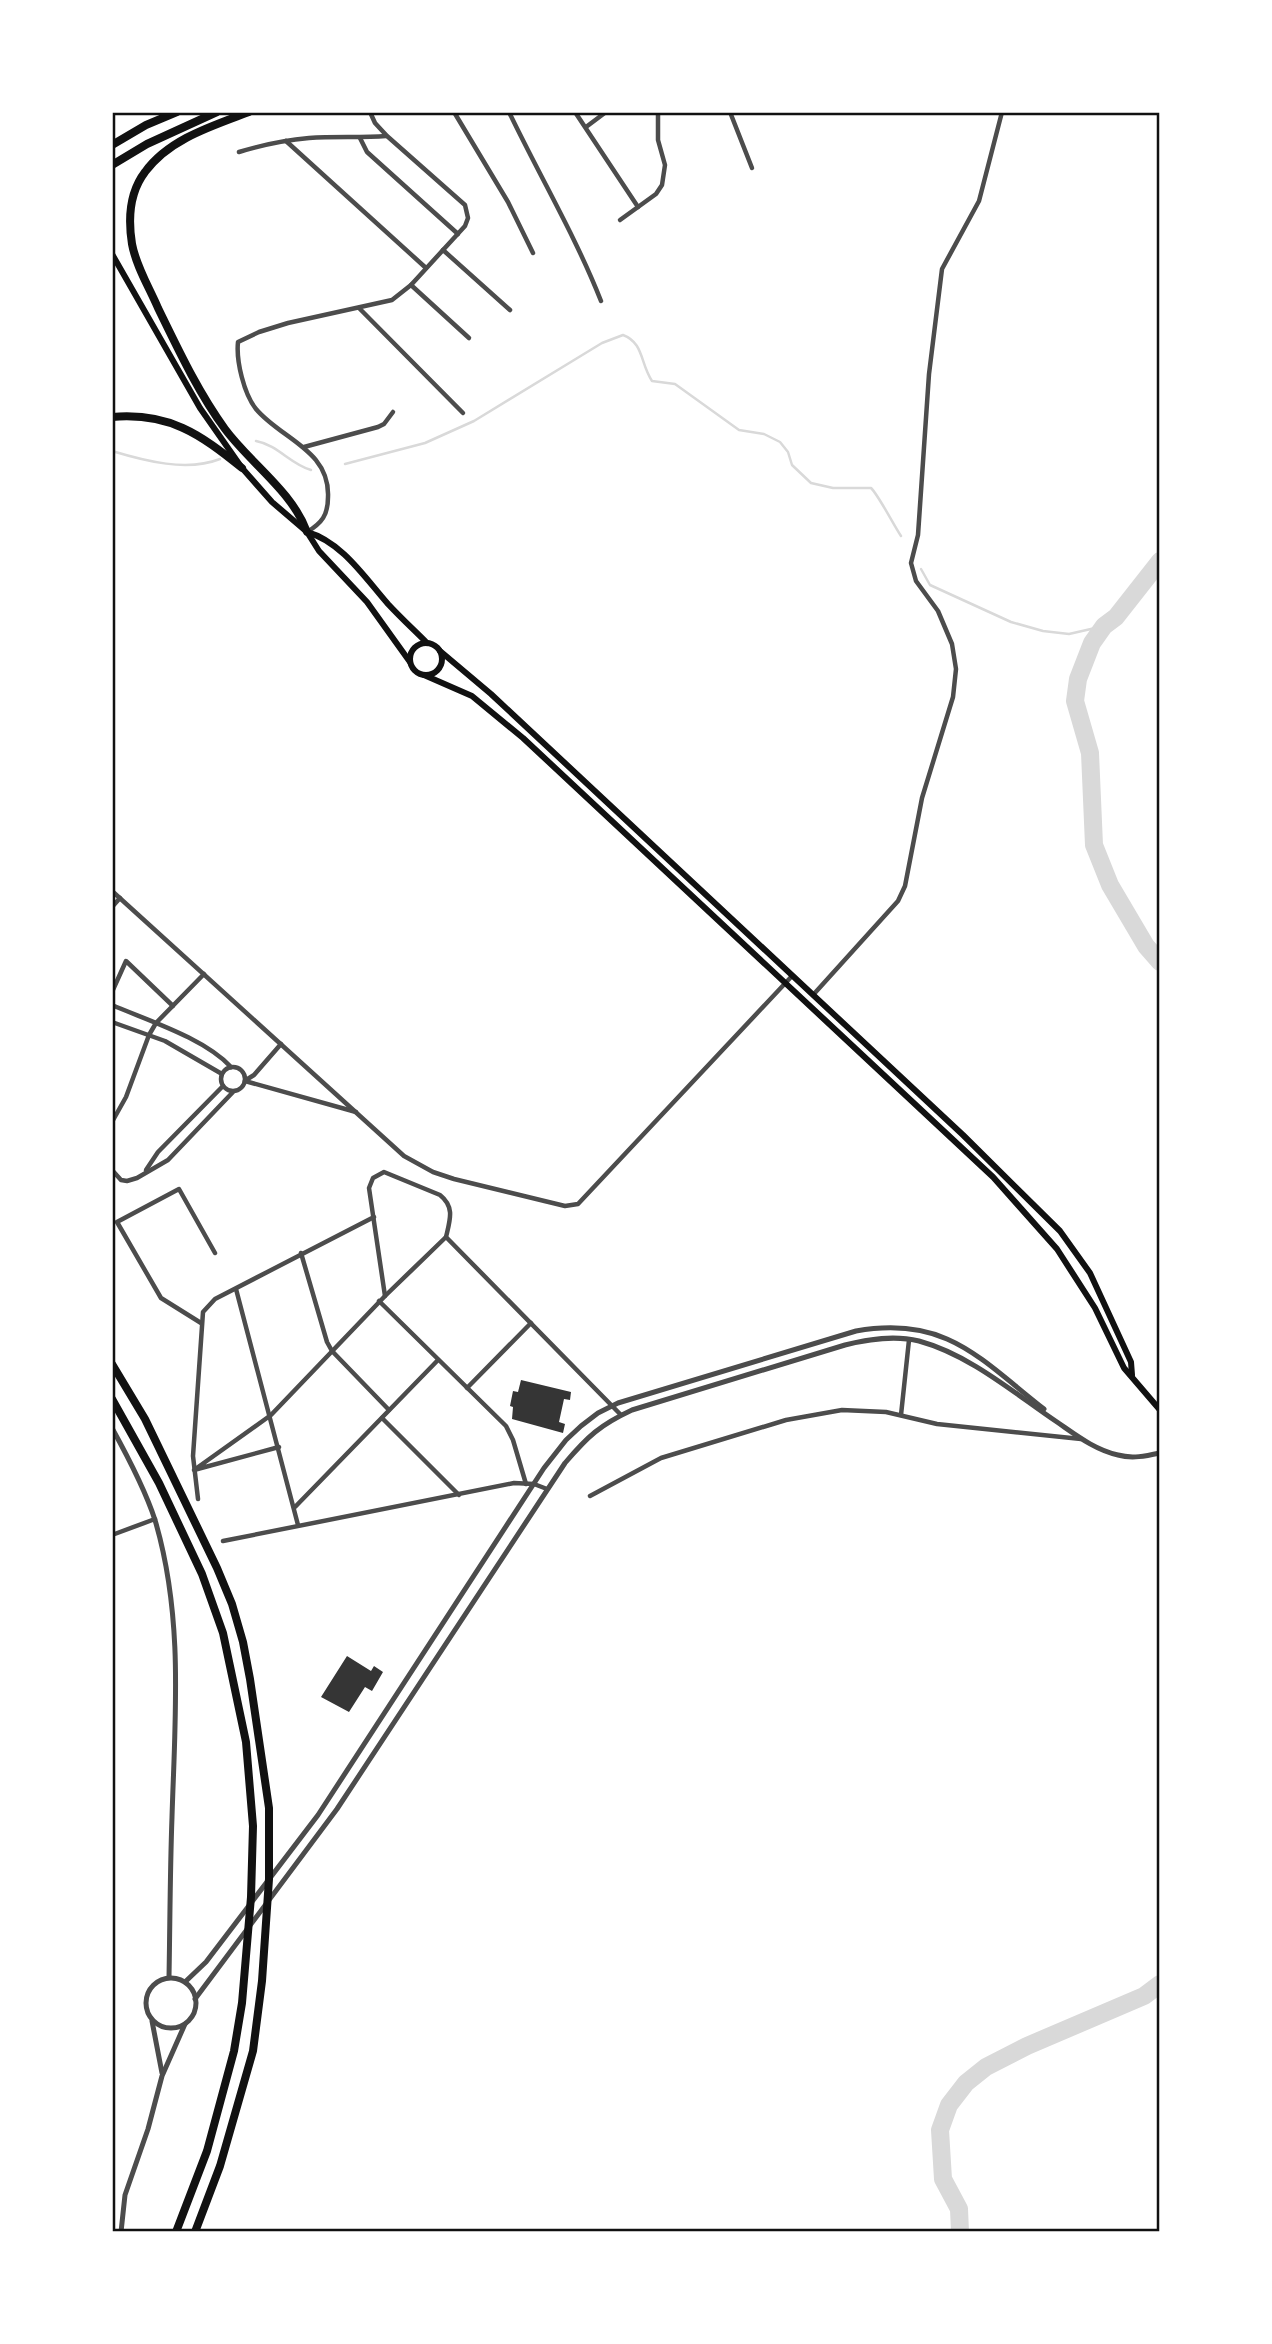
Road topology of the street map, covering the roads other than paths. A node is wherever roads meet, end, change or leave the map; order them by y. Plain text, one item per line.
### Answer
1 (177, 112) edge
2 (217, 112) edge
3 (249, 112) edge
4 (370, 112) edge
5 (454, 112) edge
6 (509, 112) edge
7 (575, 112) edge
8 (606, 112) edge
9 (658, 112) edge
10 (730, 112) edge
11 (1002, 112) edge
12 (586, 127) junction
13 (387, 136) junction
14 (360, 138) junction
15 (286, 141) junction
16 (112, 145) edge
17 (239, 152) dead end
18 (112, 164) edge
19 (752, 167) dead end
20 (638, 206) junction
21 (620, 220) dead end
22 (458, 234) junction
23 (443, 250) junction
24 (533, 253) dead end
25 (112, 254) edge
26 (426, 268) junction
27 (411, 285) junction
28 (601, 301) dead end
29 (359, 308) junction
30 (510, 310) dead end
31 (469, 338) dead end
32 (393, 412) dead end
33 (463, 412) dead end
34 (112, 417) edge
35 (304, 447) junction
36 (242, 468) junction
37 (307, 533) junction
38 (427, 643) junction
39 (440, 650) junction
40 (410, 662) junction
41 (424, 675) junction
42 (112, 891) edge
43 (120, 898) junction
44 (112, 908) edge
45 (204, 974) junction
46 (792, 976) junction
47 (786, 983) junction
48 (112, 992) edge
49 (813, 995) junction
50 (112, 1005) edge
51 (173, 1006) junction
52 (112, 1022) edge
53 (156, 1023) junction
54 (149, 1035) junction
55 (282, 1044) junction
56 (231, 1067) junction
57 (222, 1074) junction
58 (245, 1081) junction
59 (223, 1086) junction
60 (233, 1092) junction
61 (358, 1113) junction
62 (112, 1122) edge
63 (112, 1170) edge
64 (146, 1171) junction
65 (374, 1217) junction
66 (446, 1237) junction
67 (215, 1253) dead end
68 (301, 1253) junction
69 (236, 1289) junction
70 (384, 1296) junction
71 (379, 1301) junction
72 (201, 1323) junction
73 (531, 1323) junction
74 (909, 1340) junction
75 (332, 1351) junction
76 (438, 1360) junction
77 (112, 1364) edge
78 (1132, 1375) junction
79 (467, 1388) junction
80 (112, 1399) edge
81 (612, 1406) junction
82 (389, 1410) junction
83 (1160, 1410) edge
84 (271, 1415) junction
85 (621, 1415) junction
86 (901, 1415) junction
87 (382, 1418) junction
88 (112, 1428) edge
89 (1082, 1439) junction
90 (279, 1447) junction
91 (1160, 1453) edge
92 (194, 1470) junction
93 (526, 1484) junction
94 (534, 1484) junction
95 (547, 1489) junction
96 (459, 1496) junction
97 (590, 1496) dead end
98 (198, 1499) dead end
99 (295, 1508) junction
100 (155, 1520) junction
101 (298, 1525) junction
102 (112, 1535) edge
103 (223, 1541) dead end
104 (169, 1978) junction
105 (186, 1982) junction
106 (195, 1999) junction
107 (151, 2018) junction
108 (185, 2024) junction
109 (162, 2076) junction
110 (121, 2232) edge
111 (176, 2232) edge
112 (195, 2232) edge

1 - 16 highway
2 - 18 highway
3 - 37 highway
4 - 13 street
5 - 24 street
6 - 28 street
7 - 12 street
8 - 12 street
9 - 20 street
10 - 19 street
11 - 49 street
12 - 20 street
13 - 14 street
13 - 22 street
14 - 15 street
14 - 22 street
15 - 17 street
15 - 26 street
20 - 21 street
22 - 23 street
23 - 26 street
23 - 30 street
25 - 36 main road
26 - 27 street
27 - 29 street
27 - 31 street
29 - 33 street
29 - 35 street
32 - 35 street
34 - 36 highway
35 - 37 street
36 - 37 main road
37 - 38 main road
37 - 40 main road
38 - 39 main road
38 - 40 main road
39 - 41 main road
39 - 46 main road
40 - 41 main road
41 - 47 main road
42 - 43 street
43 - 44 street
43 - 45 street
45 - 51 street
45 - 55 street
46 - 47 street
46 - 49 main road
47 - 61 street
47 - 78 main road
48 - 51 street
49 - 78 main road
50 - 53 street
51 - 53 street
52 - 54 street
53 - 54 street
53 - 56 street
54 - 57 street
54 - 62 street
55 - 58 street
55 - 61 street
56 - 57 street
56 - 58 street
57 - 59 street
58 - 60 street
58 - 61 street
59 - 60 street
59 - 64 street
60 - 64 street
63 - 64 street
65 - 66 street
65 - 68 street
65 - 70 street
66 - 70 street
66 - 73 street
67 - 72 street
68 - 69 street
68 - 75 street
69 - 72 street
69 - 84 street
70 - 71 street
71 - 75 street
71 - 76 street
72 - 92 street
73 - 79 street
73 - 81 street
74 - 85 street
74 - 86 street
74 - 89 street
75 - 82 street
75 - 84 street
76 - 79 street
76 - 82 street
77 - 112 highway
78 - 83 main road
79 - 93 street
80 - 111 highway
81 - 85 street
81 - 89 street
81 - 94 street
82 - 87 street
84 - 90 street
84 - 92 street
85 - 95 street
86 - 89 street
86 - 97 street
87 - 96 street
87 - 99 street
88 - 100 street
89 - 91 street
90 - 92 street
90 - 99 street
92 - 98 street
93 - 94 street
93 - 96 street
94 - 95 street
94 - 105 street
95 - 106 street
96 - 101 street
99 - 101 street
100 - 102 street
100 - 104 street
101 - 103 street
104 - 105 street
104 - 107 street
105 - 106 street
106 - 108 street
107 - 108 street
107 - 109 street
108 - 109 street
109 - 110 street

